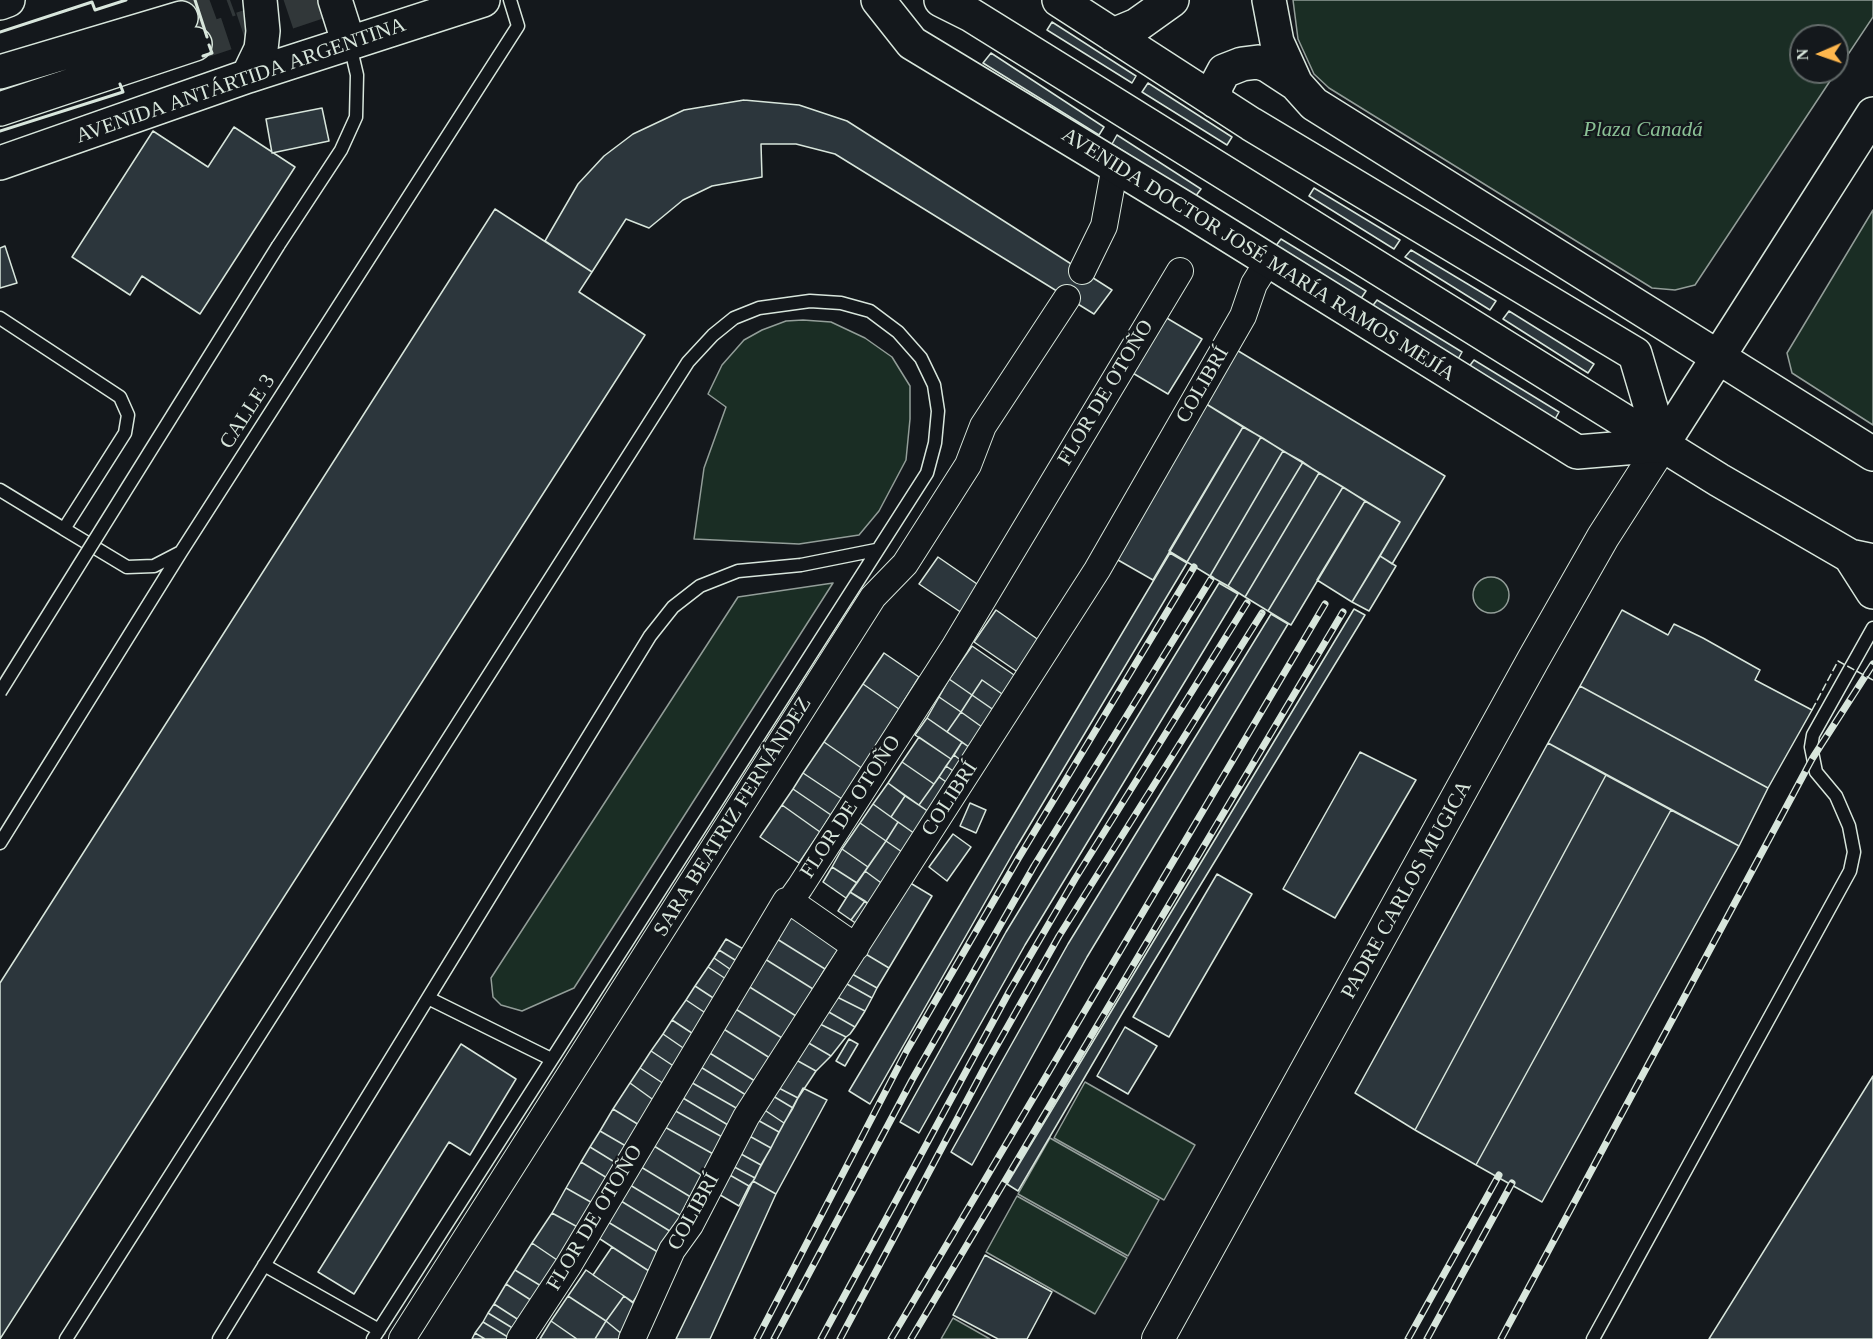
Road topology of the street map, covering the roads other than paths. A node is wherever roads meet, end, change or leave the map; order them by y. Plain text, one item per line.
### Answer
1 (8, 0) edge
2 (260, 0) edge
3 (335, 0) edge
4 (483, 0) edge
5 (510, 0) edge
6 (878, 0) edge
7 (941, 0) edge
8 (1059, 0) edge
9 (1172, 0) edge
10 (1269, 0) edge
11 (0, 3) edge
12 (1113, 35) junction
13 (349, 44) junction
14 (0, 72) edge
15 (248, 76) junction
16 (1296, 84) junction
17 (1215, 101) junction
18 (0, 109) edge
19 (1873, 114) edge
20 (0, 163) edge
21 (1115, 166) junction
22 (1269, 260) junction
23 (1083, 271) dead end
24 (1180, 271) dead end
25 (1067, 298) dead end
26 (0, 318) edge
27 (1720, 357) junction
28 (1662, 445) junction
29 (1873, 454) edge
30 (0, 490) edge
31 (64, 529) junction
32 (876, 550) junction
33 (181, 552) junction
34 (1861, 558) edge
35 (1873, 592) edge
36 (1873, 628) edge
37 (0, 692) edge
38 (0, 843) edge
39 (790, 901) junction
40 (856, 947) junction
41 (428, 998) junction
42 (550, 1059) junction
43 (264, 1265) junction
44 (385, 1336) edge
45 (66, 1339) edge
46 (219, 1339) edge
47 (520, 1339) edge
48 (632, 1339) edge
49 (1158, 1339) edge
50 (1593, 1339) edge

1 - 11 main road
2 - 15 main road
3 - 13 main road
4 - 13 main road, AVENIDA ANTÁRTIDA ARGENTINA
5 - 33 lane, CALLE 3
6 - 21 main road, AVENIDA DOCTOR JOSÉ MARÍA RAMOS MEJÍA
7 - 28 main road
8 - 12 main road
9 - 12 main road
10 - 16 main road
12 - 17 main road
13 - 15 main road, AVENIDA ANTÁRTIDA ARGENTINA
13 - 37 lane, bridge
14 - 18 main road
15 - 20 main road, AVENIDA ANTÁRTIDA ARGENTINA
16 - 17 main road
16 - 27 main road
17 - 28 main road
19 - 27 main road
21 - 22 main road, AVENIDA DOCTOR JOSÉ MARÍA RAMOS MEJÍA
21 - 23 street
22 - 28 main road, AVENIDA DOCTOR JOSÉ MARÍA RAMOS MEJÍA
22 - 40 street, COLIBRÍ
24 - 39 street, FLOR DE OTOÑO
25 - 44 street, SARA BEATRIZ FERNÁNDEZ
26 - 31 lane
27 - 28 main road
27 - 29 main road
28 - 34 main road
28 - 49 street, PADRE CARLOS MUGICA
30 - 31 lane
31 - 33 lane
32 - 41 lane
32 - 42 lane
32 - 45 lane
33 - 38 lane, CALLE 3
34 - 35 main road
36 - 50 lane
39 - 40 street
39 - 47 street, FLOR DE OTOÑO
40 - 48 street, COLIBRÍ
41 - 42 lane
41 - 43 lane
42 - 44 lane
43 - 44 lane
43 - 46 lane

